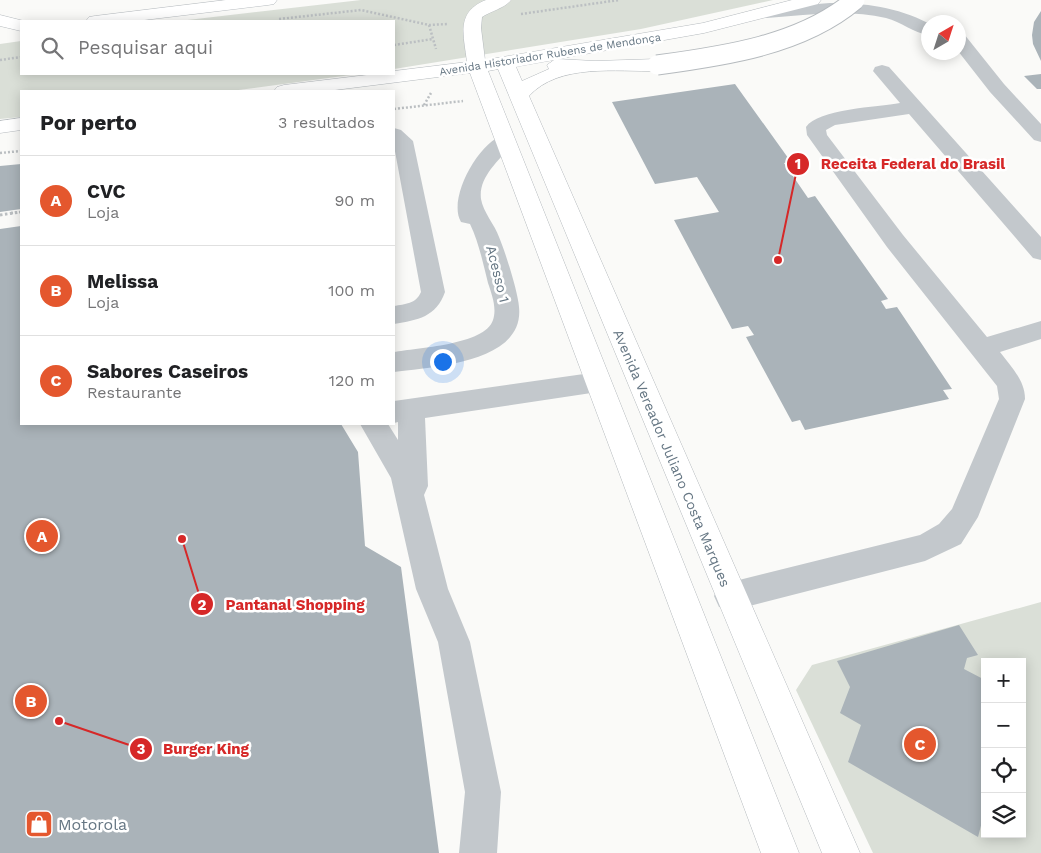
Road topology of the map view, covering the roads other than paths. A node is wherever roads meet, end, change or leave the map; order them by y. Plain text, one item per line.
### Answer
1 (268, 0) edge
2 (502, 0) edge
3 (812, 0) edge
4 (855, 0) edge
5 (768, 13) junction
6 (921, 19) edge
7 (0, 20) edge
8 (103, 20) edge
9 (20, 26) edge
10 (20, 32) edge
11 (0, 34) edge
12 (966, 48) edge
13 (964, 60) edge
14 (505, 63) junction
15 (584, 66) junction
16 (477, 67) junction
17 (882, 71) dead end
18 (997, 88) junction
19 (292, 90) edge
20 (518, 96) junction
21 (913, 107) junction
22 (20, 124) edge
23 (0, 127) edge
24 (1038, 131) edge
25 (395, 135) edge
26 (504, 141) junction
27 (1041, 252) edge
28 (395, 315) edge
29 (1041, 330) edge
30 (980, 349) junction
31 (395, 362) edge
32 (598, 382) junction
33 (403, 411) edge
34 (375, 425) edge
35 (414, 510) junction
36 (730, 596) junction
37 (478, 853) edge
38 (780, 853) edge
39 (841, 853) edge

1 - 8 main road
2 - 16 main road
3 - 5 main road, Avenida Historiador Rubens de Mendonça
4 - 15 main road, bridge
5 - 6 lane
5 - 14 main road, Avenida Historiador Rubens de Mendonça
7 - 9 main road
10 - 11 main road
12 - 18 lane
13 - 18 lane
14 - 15 main road
14 - 16 main road, Avenida Historiador Rubens de Mendonça
14 - 20 main road, Avenida Vereador Juliano Costa Marques
15 - 20 main road
16 - 19 main road, Avenida Historiador Rubens de Mendonça
16 - 26 main road
17 - 21 lane
18 - 24 lane
20 - 36 main road, Avenida Vereador Juliano Costa Marques
21 - 27 lane
21 - 30 lane
22 - 23 main road
25 - 28 lane
26 - 31 lane, Acesso 1
26 - 32 main road
29 - 30 lane
30 - 36 lane
32 - 33 lane
32 - 38 main road
33 - 35 lane
34 - 35 lane
35 - 37 lane
36 - 39 main road, Avenida Vereador Juliano Costa Marques

